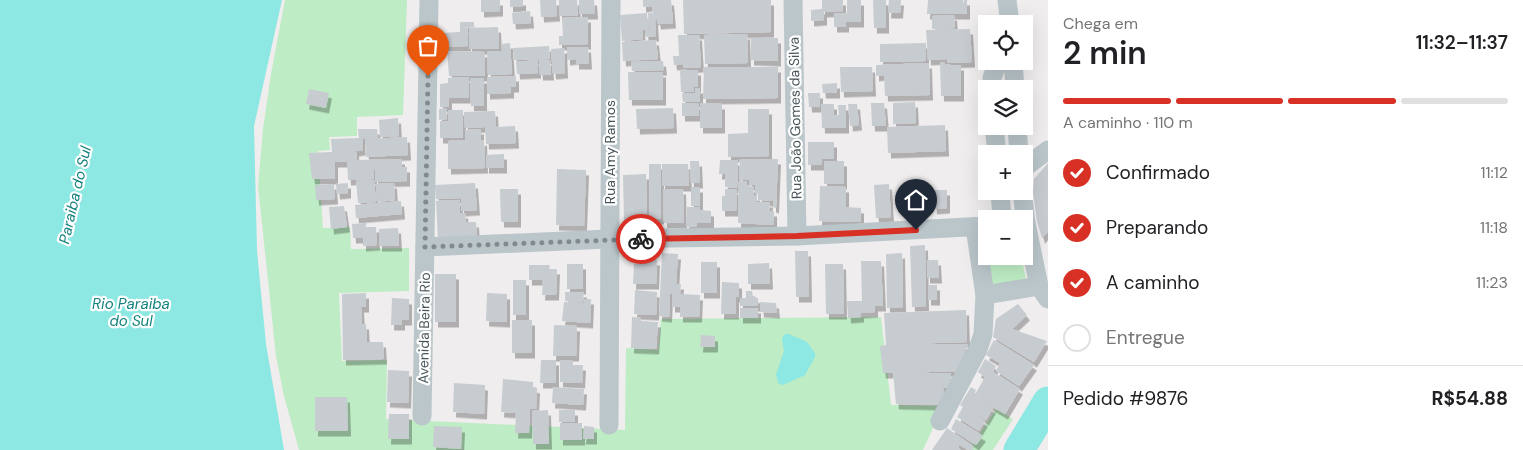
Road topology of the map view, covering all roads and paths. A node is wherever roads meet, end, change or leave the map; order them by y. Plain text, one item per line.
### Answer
1 (429, 0) edge
2 (611, 0) edge
3 (793, 0) edge
4 (1007, 0) edge
5 (1009, 15) edge
6 (1048, 150) edge
7 (1033, 161) edge
8 (978, 226) edge
9 (797, 236) junction
10 (609, 239) junction
11 (425, 247) junction
12 (1033, 253) edge
13 (983, 265) edge
14 (1044, 293) edge
15 (985, 296) junction
16 (422, 416) dead end
17 (940, 420) dead end
18 (609, 425) dead end

1 - 11 street, Avenida Beira Rio
2 - 10 street, Rua Amy Ramos
3 - 9 street, Rua João Gomes da Silva
4 - 5 street
6 - 7 street
8 - 9 street
9 - 10 street
10 - 11 street
10 - 18 street, Rua Amy Ramos
11 - 16 street, Avenida Beira Rio
12 - 14 street
13 - 15 street
14 - 15 street
15 - 17 street

